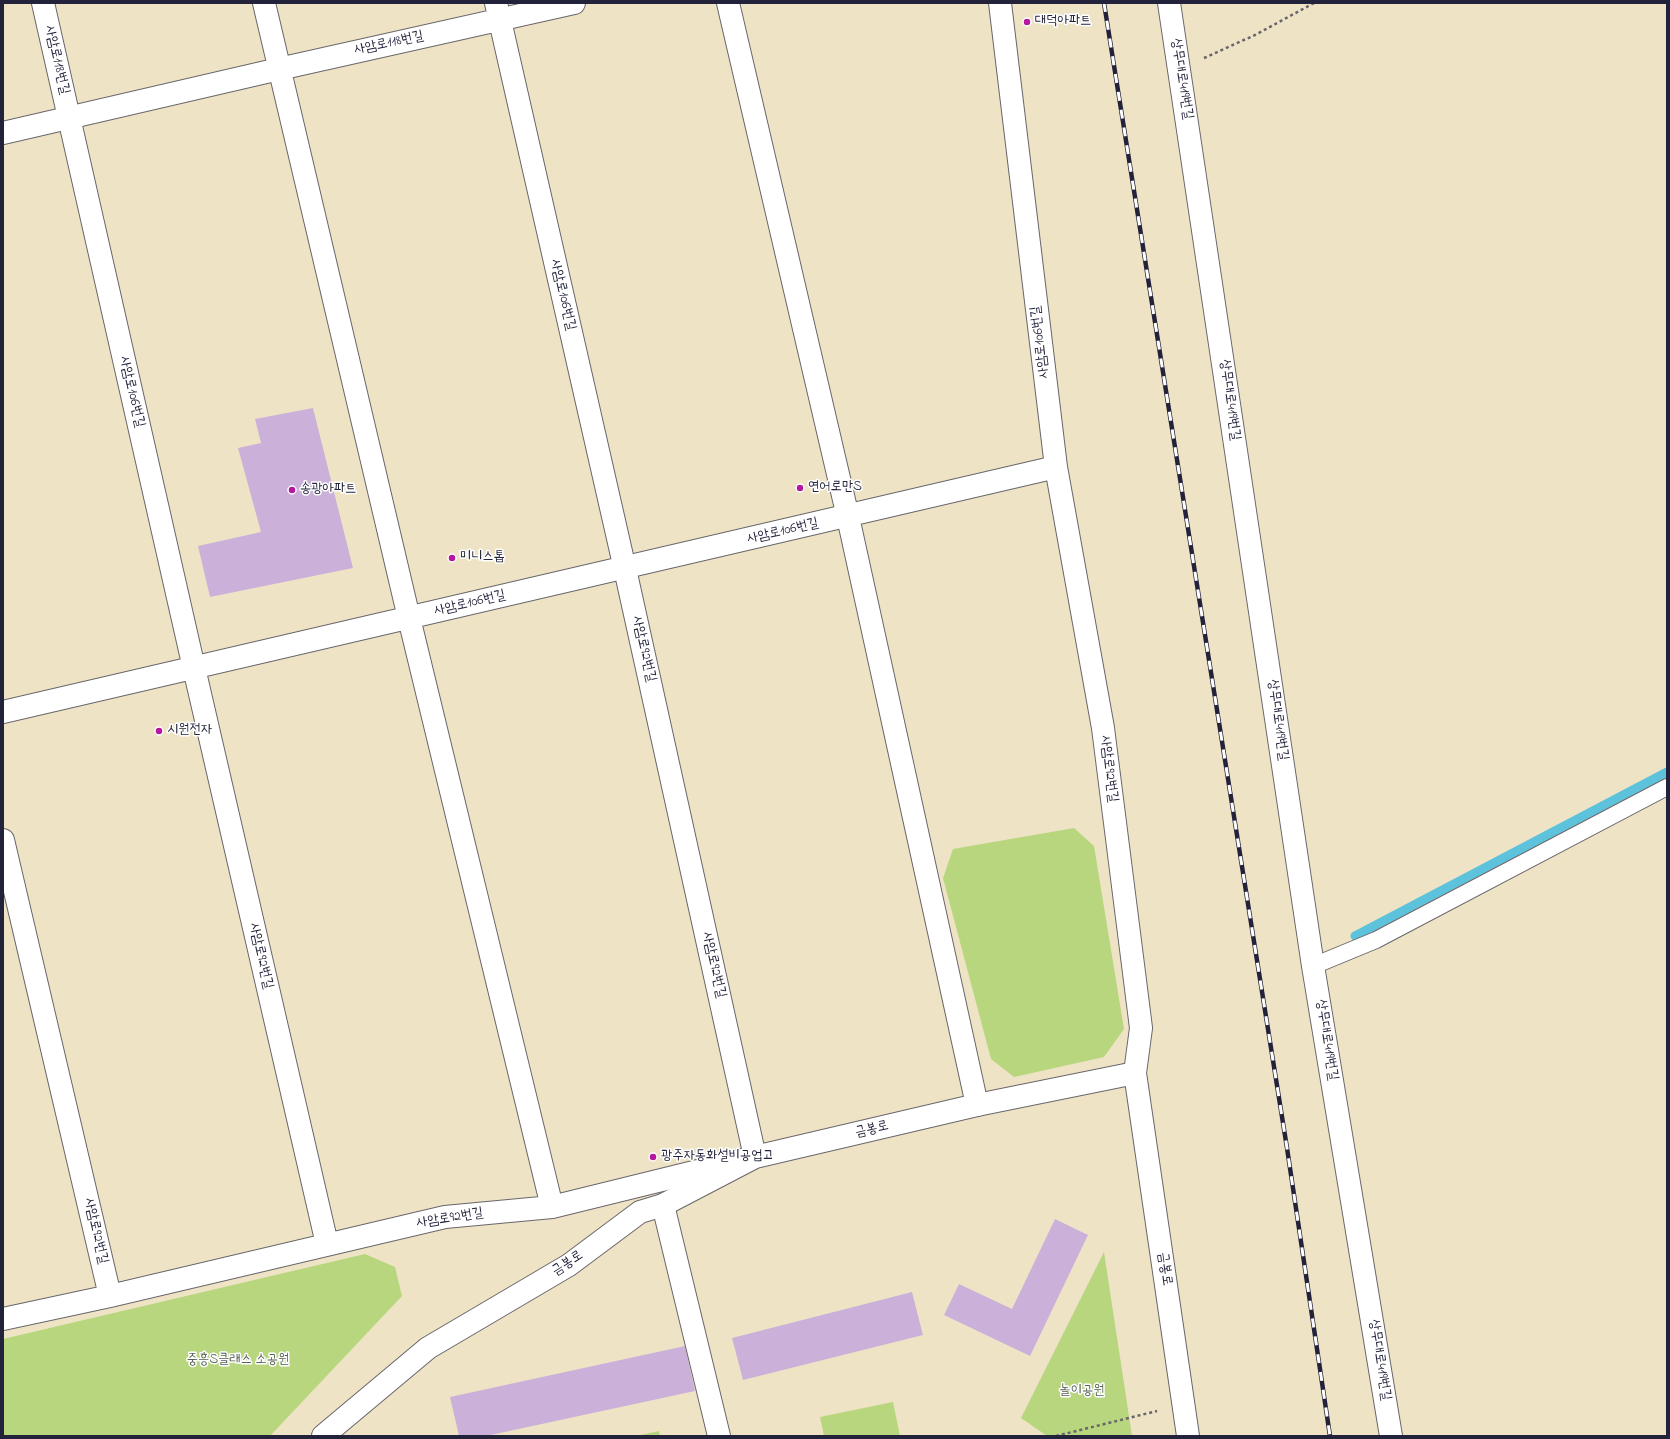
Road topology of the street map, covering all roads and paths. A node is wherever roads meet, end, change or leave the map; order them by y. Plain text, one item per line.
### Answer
1 (43, 3) edge
2 (264, 3) edge
3 (574, 3) edge
4 (728, 3) edge
5 (1000, 3) edge
6 (1169, 3) edge
7 (1314, 3) edge
8 (498, 12) edge
9 (279, 68) junction
10 (1180, 70) junction
11 (69, 117) junction
12 (3, 132) edge
13 (1056, 468) junction
14 (848, 517) junction
15 (625, 569) junction
16 (409, 618) junction
17 (194, 668) junction
18 (3, 712) edge
19 (1667, 787) edge
20 (3, 840) edge
21 (1314, 966) junction
22 (1135, 1073) junction
23 (977, 1105) junction
24 (755, 1157) junction
25 (663, 1205) junction
26 (552, 1207) junction
27 (327, 1244) junction
28 (110, 1296) junction
29 (3, 1319) edge
30 (1184, 1404) junction
31 (323, 1436) edge
32 (719, 1436) edge
33 (1056, 1436) edge
34 (1188, 1436) edge
35 (1391, 1436) edge

1 - 11 street, 사암로118번길
2 - 9 street
3 - 8 street, 사암로118번길
4 - 14 street
5 - 13 street, 사암로106번길
6 - 10 street, 상무대로419번길
7 - 10 path
8 - 9 street, 사암로118번길
8 - 15 street, 사암로106번길
9 - 11 street, 사암로118번길
9 - 16 street
10 - 21 street, 상무대로419번길
11 - 12 street, 사암로118번길
11 - 17 street, 사암로106번길
13 - 14 street, 사암로106번길
13 - 22 street, 사암로92번길
14 - 15 street, 사암로106번길
14 - 23 street
15 - 16 street, 사암로106번길
15 - 24 street, 사암로92번길
16 - 17 street, 사암로106번길
16 - 26 street
17 - 18 street, 사암로106번길
17 - 27 street, 사암로92번길
19 - 21 lane
20 - 28 street, 사암로92번길
21 - 35 street, 상무대로419번길
22 - 23 street, 금봉로
22 - 30 street, 금봉로
23 - 24 street, 금봉로
24 - 25 street, 금봉로
24 - 26 street, 사암로92번길
25 - 31 street, 금봉로
25 - 32 street
26 - 27 street, 사암로92번길
27 - 28 street, 사암로92번길
28 - 29 street, 사암로92번길
30 - 33 path
30 - 34 street, 금봉로

